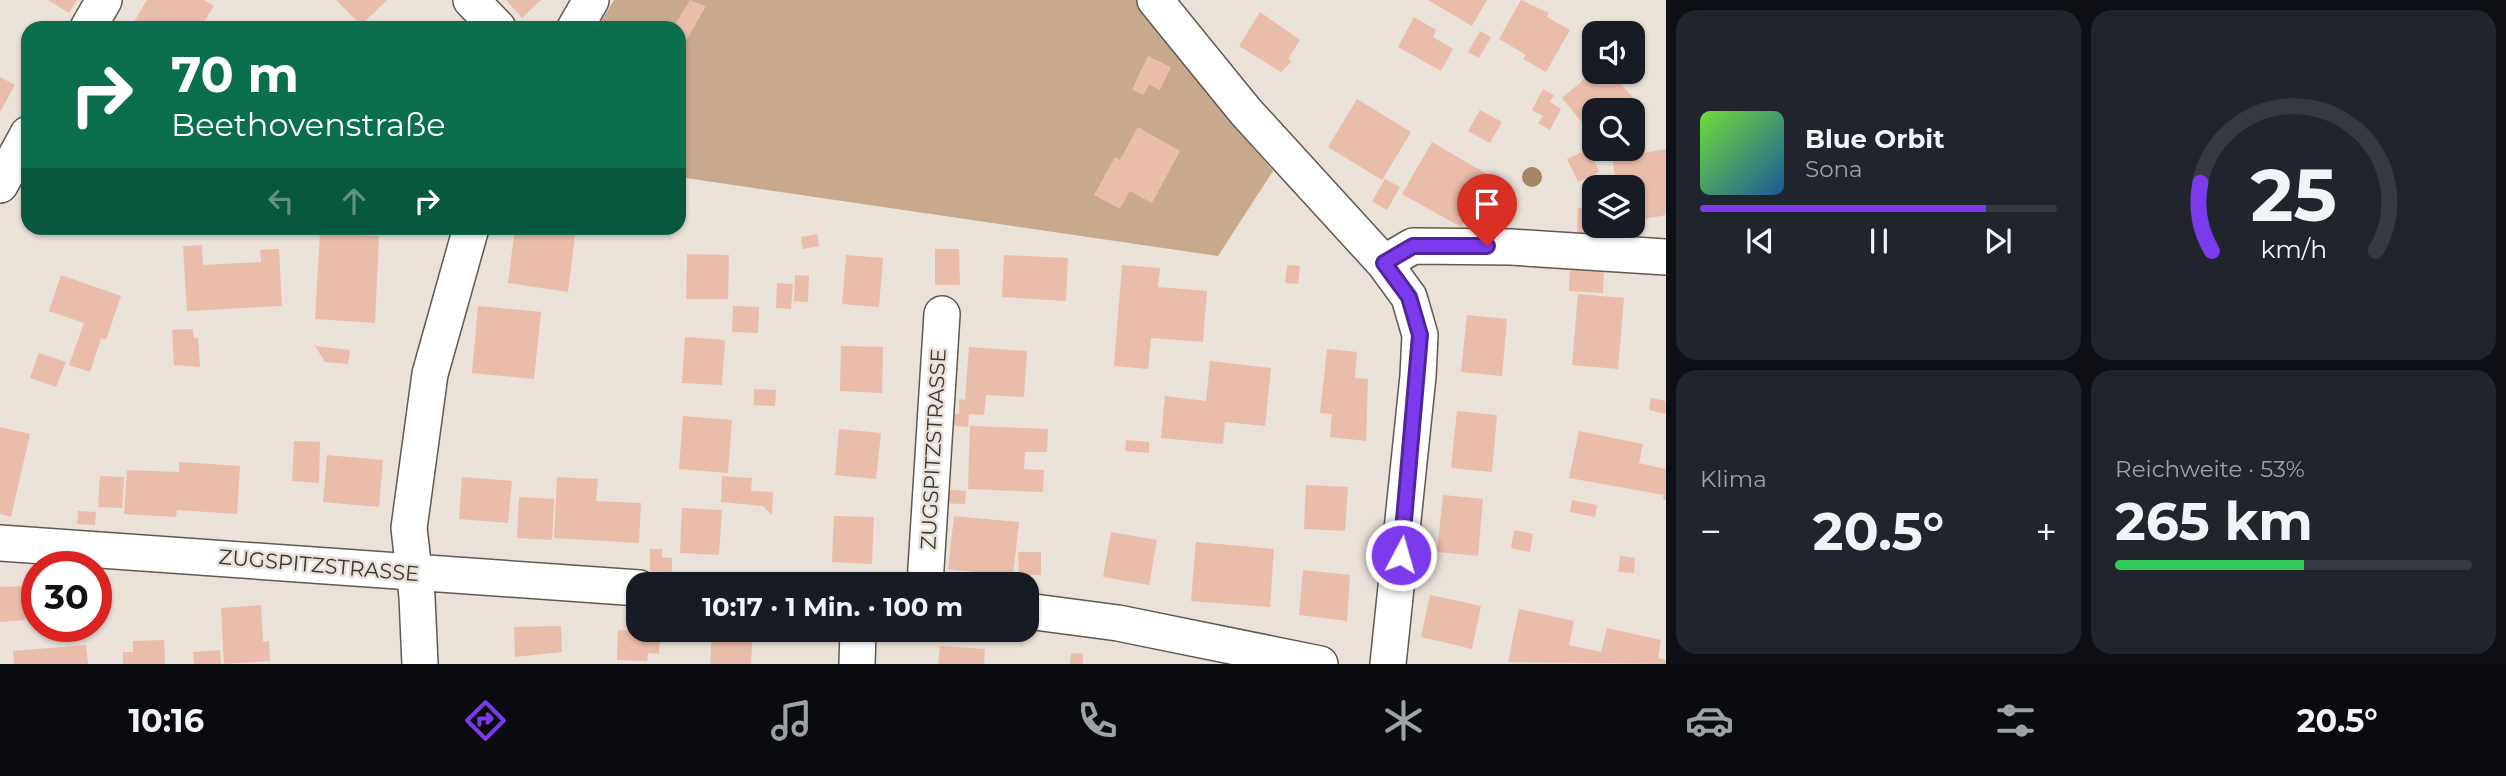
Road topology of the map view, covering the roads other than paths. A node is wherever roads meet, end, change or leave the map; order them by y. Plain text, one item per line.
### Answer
1 (104, 0) edge
2 (471, 0) edge
3 (591, 0) edge
4 (1156, 0) edge
5 (92, 21) edge
6 (491, 21) edge
7 (579, 21) edge
8 (21, 147) edge
9 (0, 185) edge
10 (469, 235) edge
11 (1666, 257) edge
12 (1384, 263) junction
13 (942, 314) dead end
14 (0, 543) edge
15 (926, 572) edge
16 (415, 573) junction
17 (626, 587) edge
18 (1039, 612) edge
19 (858, 642) edge
20 (420, 664) edge
21 (857, 664) edge
22 (1320, 664) edge
23 (1388, 664) edge

1 - 5 street
2 - 6 street
3 - 7 street
4 - 12 street
8 - 9 street
10 - 16 street
11 - 12 street
12 - 23 street
13 - 15 street, ZUGSPITZSTRASSE
14 - 16 street, ZUGSPITZSTRASSE
16 - 17 street, ZUGSPITZSTRASSE
16 - 20 street
18 - 22 street
19 - 21 street

